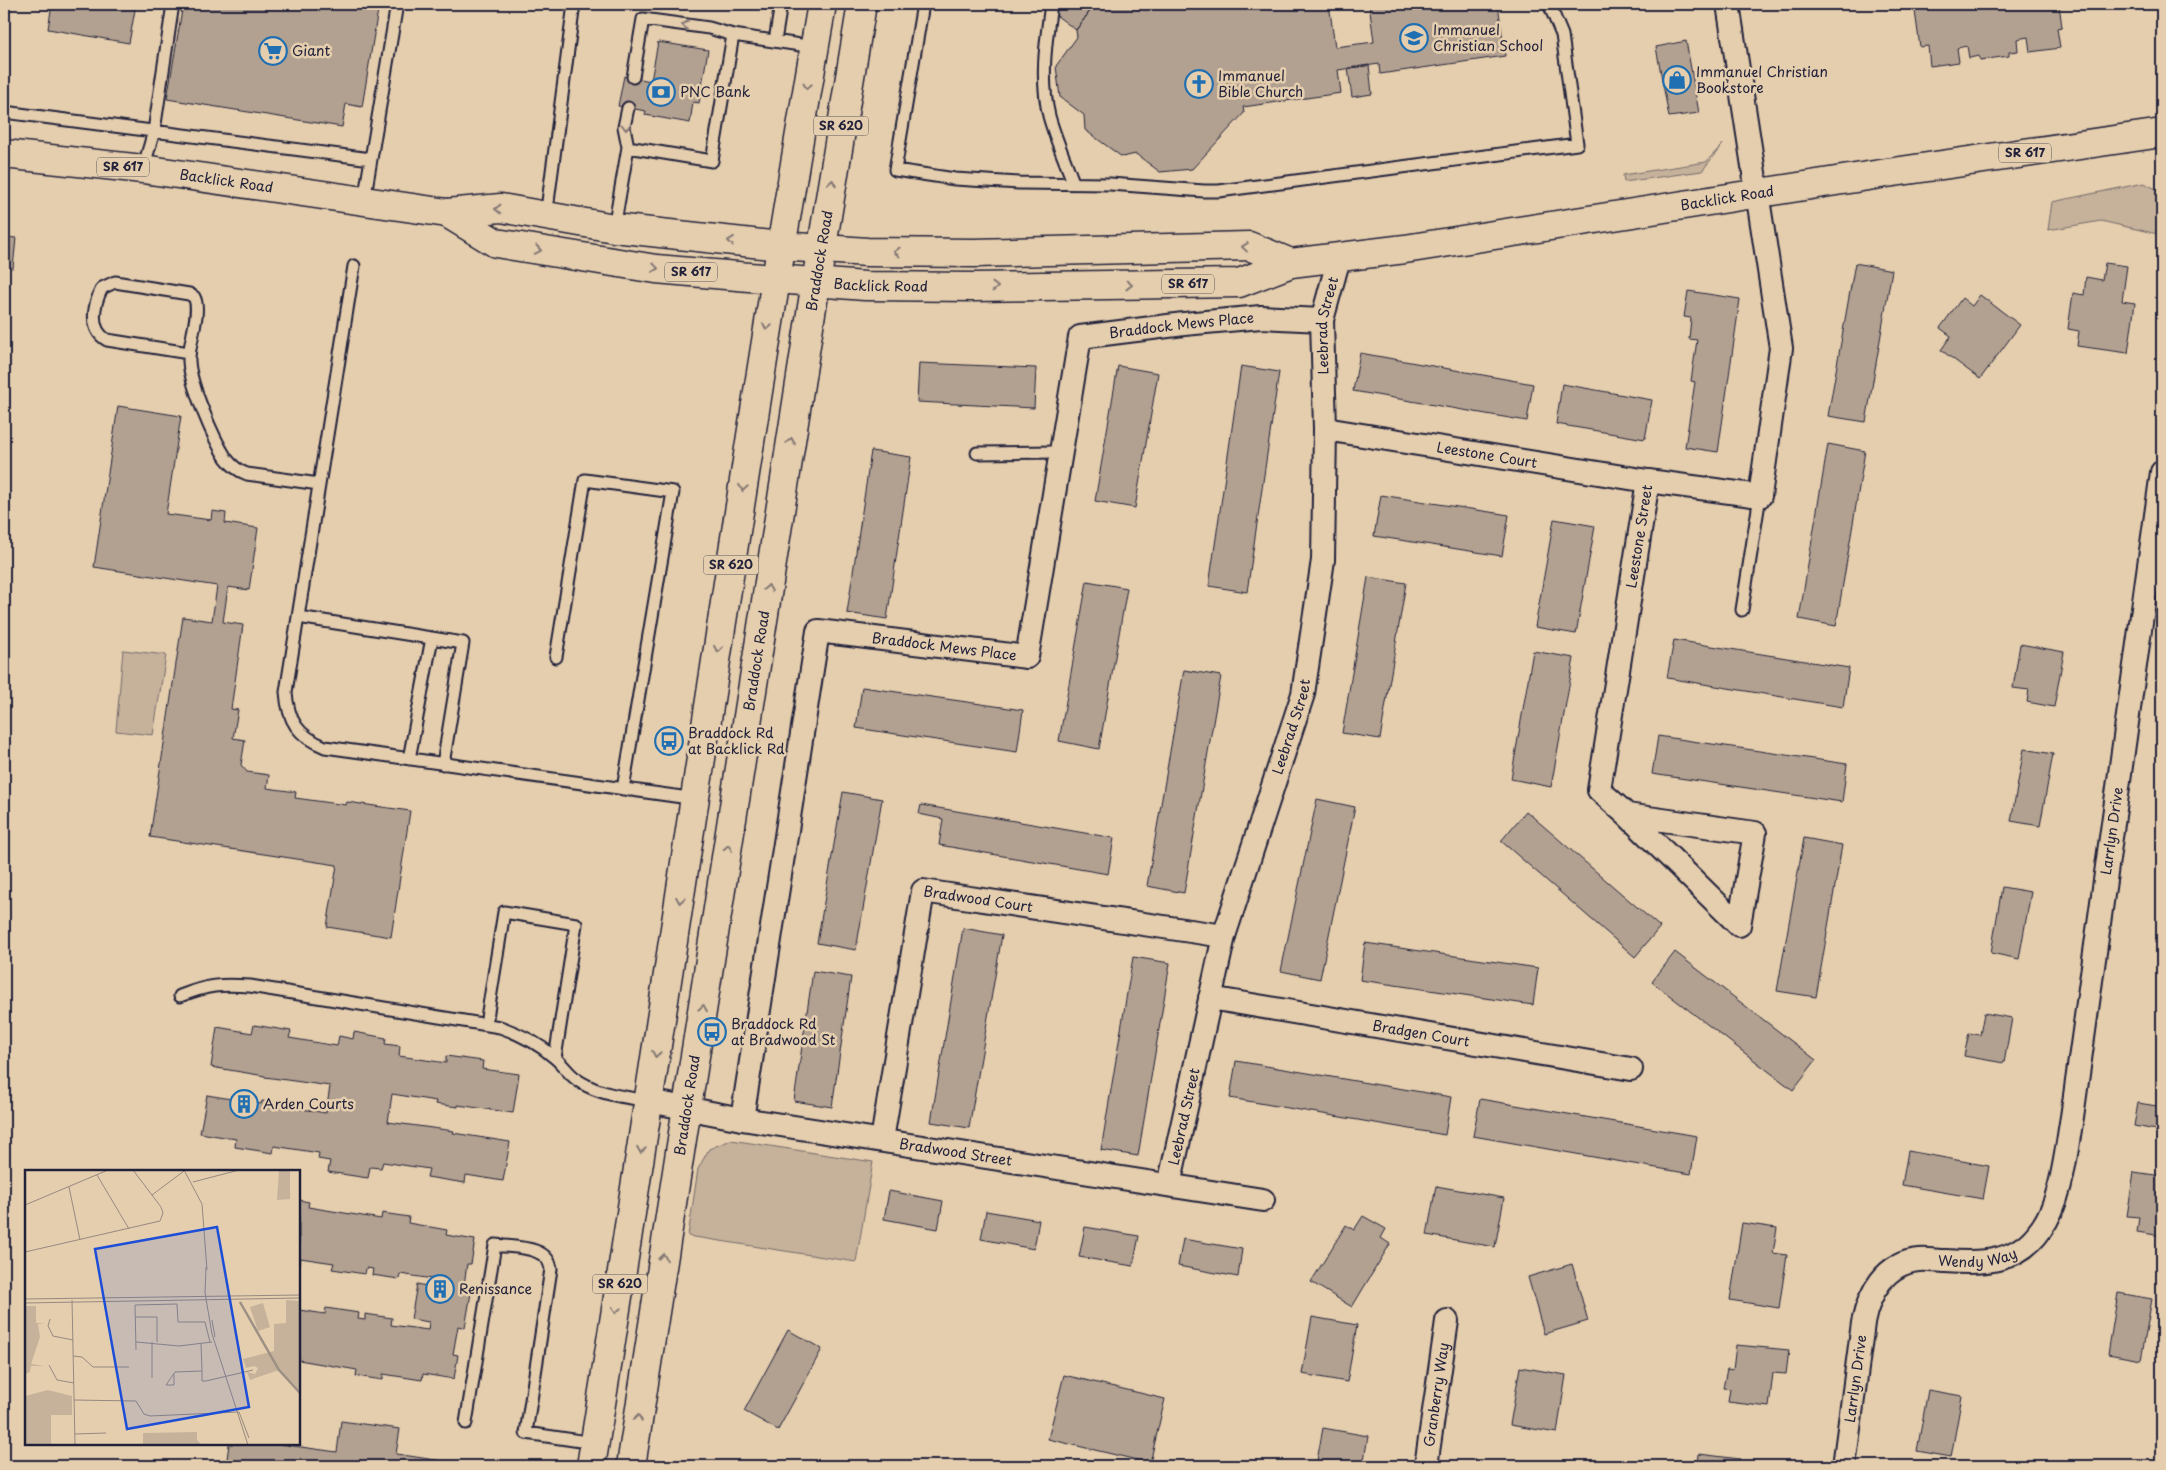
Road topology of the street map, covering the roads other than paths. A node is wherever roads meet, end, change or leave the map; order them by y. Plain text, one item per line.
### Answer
1 (173, 4) edge
2 (397, 4) edge
3 (574, 4) edge
4 (781, 4) edge
5 (822, 4) edge
6 (862, 4) edge
7 (924, 4) edge
8 (1052, 4) edge
9 (1549, 4) edge
10 (1728, 4) edge
11 (733, 34) junction
12 (775, 41) junction
13 (814, 47) junction
14 (633, 78) dead end
15 (628, 108) dead end
16 (4, 112) edge
17 (154, 131) junction
18 (2162, 133) edge
19 (628, 147) junction
20 (4, 154) edge
21 (371, 159) junction
22 (143, 169) junction
23 (1073, 182) junction
24 (1758, 194) junction
25 (364, 201) junction
26 (447, 212) junction
27 (546, 217) junction
28 (614, 228) junction
29 (780, 246) junction
30 (821, 249) junction
31 (1339, 258) junction
32 (1291, 262) junction
33 (354, 266) dead end
34 (775, 279) junction
35 (816, 282) junction
36 (1322, 320) junction
37 (189, 353) junction
38 (1325, 429) junction
39 (1061, 452) junction
40 (977, 453) dead end
41 (2162, 472) edge
42 (1648, 481) junction
43 (319, 484) junction
44 (1760, 496) junction
45 (1742, 610) dead end
46 (298, 617) junction
47 (432, 638) junction
48 (556, 657) dead end
49 (409, 759) junction
50 (443, 764) junction
51 (623, 789) junction
52 (696, 800) junction
53 (1627, 815) junction
54 (1224, 936) junction
55 (180, 996) dead end
56 (1210, 998) junction
57 (486, 1024) junction
58 (556, 1058) junction
59 (1631, 1069) dead end
60 (649, 1101) junction
61 (687, 1108) junction
62 (742, 1119) junction
63 (882, 1140) junction
64 (1168, 1185) junction
65 (2057, 1189) joint
66 (1263, 1200) dead end
67 (1872, 1293) joint
68 (1447, 1321) dead end
69 (466, 1423) dead end
70 (592, 1455) edge
71 (631, 1466) edge
72 (1426, 1466) edge
73 (1844, 1466) edge

1 - 17 lane
2 - 21 lane
3 - 27 lane
4 - 12 lane
5 - 13 main road, SR 620
30 -> 6 main road, Braddock Road / SR 620
7 - 23 lane
8 - 23 lane
9 - 23 lane
10 - 24 street
11 - 12 lane
11 -> 14 lane
11 - 19 lane
12 - 13 lane
13 -> 29 main road, SR 620
15 -> 19 lane
16 - 17 lane
17 - 21 lane
17 - 22 lane
18 - 24 main road, Backlick Road / SR 617
19 - 28 lane
20 - 22 main road, Backlick Road / SR 617
21 - 25 lane
22 - 25 main road, Backlick Road / SR 617
24 - 31 main road, Backlick Road / SR 617
24 - 44 street
25 - 26 main road, Backlick Road / SR 617
27 -> 26 main road, Backlick Road / SR 617
26 -> 34 main road, Backlick Road / SR 617
27 - 28 main road, Backlick Road / SR 617
29 -> 28 main road, Backlick Road / SR 617
29 - 30 main road, Backlick Road / SR 617
29 - 34 main road, SR 620
32 -> 30 main road, Backlick Road / SR 617
30 - 35 main road, Braddock Road / SR 620
31 - 32 main road, Backlick Road / SR 617
31 - 36 street, Leebrad Street
35 -> 32 main road, Backlick Road / SR 617
33 - 43 lane
34 - 35 main road, Backlick Road / SR 617
34 -> 52 main road, SR 620
61 -> 35 main road, Braddock Road / SR 620
36 - 38 street, Leebrad Street
36 - 39 street, Braddock Mews Place
37 - 37 lane
37 - 43 lane
38 - 42 street, Leestone Court
38 - 54 street, Leebrad Street
39 - 40 lane
39 - 62 street, Braddock Mews Place
41 - 65 street, Larrlyn Drive
42 - 44 street, Leestone Street
42 - 53 street, Leestone Street
43 - 46 lane
44 - 45 lane
46 - 47 lane
46 - 49 lane
47 - 49 lane
47 - 50 lane
48 - 51 lane
49 - 50 lane
50 - 51 lane
51 - 52 lane
52 -> 60 main road, SR 620
53 - 53 street, Leestone Street
54 - 56 street, Leebrad Street
54 - 63 street, Bradwood Court
55 - 57 lane
56 - 59 street, Bradgen Court
56 - 64 street, Leebrad Street
57 - 58 lane
57 - 58 lane
58 - 60 lane
60 - 61 street, Bradwood Street
60 -> 70 main road, SR 620
61 - 62 street, Bradwood Street
71 -> 61 main road, Braddock Road / SR 620
62 - 63 street, Bradwood Street
63 - 64 street, Bradwood Street
64 - 66 street, Bradwood Street
65 - 67 street, Wendy Way
67 - 73 street, Larrlyn Drive
68 - 72 street, Granberry Way
69 - 70 lane

